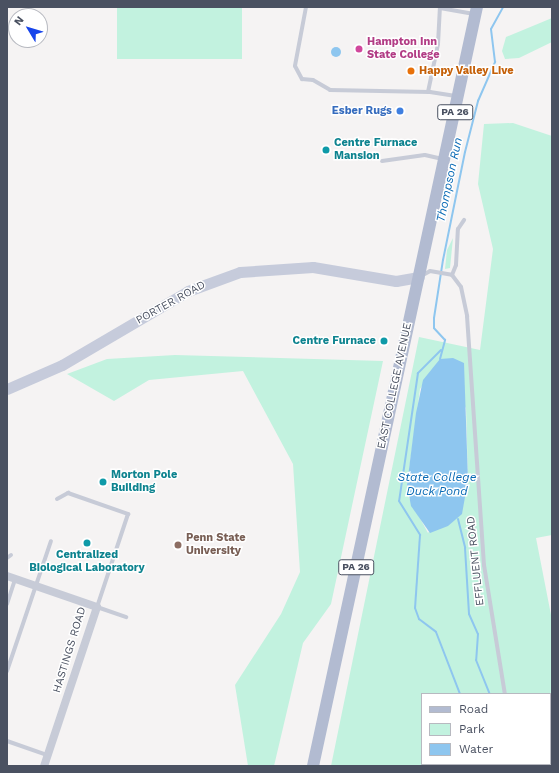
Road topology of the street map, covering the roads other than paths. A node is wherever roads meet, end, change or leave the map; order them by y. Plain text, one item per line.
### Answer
1 (306, 7) edge
2 (440, 7) edge
3 (476, 10) edge
4 (428, 92) junction
5 (458, 96) junction
6 (445, 159) junction
7 (382, 161) dead end
8 (464, 220) dead end
9 (452, 275) junction
10 (419, 277) junction
11 (7, 389) edge
12 (57, 499) dead end
13 (50, 541) dead end
14 (11, 554) dead end
15 (7, 558) edge
16 (7, 576) edge
17 (16, 579) junction
18 (36, 586) junction
19 (7, 604) edge
20 (97, 607) junction
21 (126, 617) dead end
22 (7, 671) edge
23 (506, 693) edge
24 (7, 741) edge
25 (47, 755) junction
26 (44, 766) edge
27 (313, 766) edge

1 - 4 lane
2 - 3 lane
2 - 4 lane
3 - 5 main road, EAST COLLEGE AVENUE / PA 26
4 - 5 lane
5 - 6 main road, EAST COLLEGE AVENUE / PA 26
6 - 7 lane
6 - 10 main road, EAST COLLEGE AVENUE / PA 26
8 - 9 lane
9 - 10 lane
9 - 23 lane, EFFLUENT ROAD
10 - 11 street, PORTER ROAD
10 - 27 main road, EAST COLLEGE AVENUE / PA 26
12 - 20 lane
13 - 18 lane
14 - 15 lane
16 - 17 street, HASTINGS ROAD
17 - 18 street, HASTINGS ROAD
17 - 19 lane
18 - 20 street, HASTINGS ROAD
18 - 22 lane
20 - 21 lane
20 - 25 street, HASTINGS ROAD
24 - 25 lane
25 - 26 street, HASTINGS ROAD

